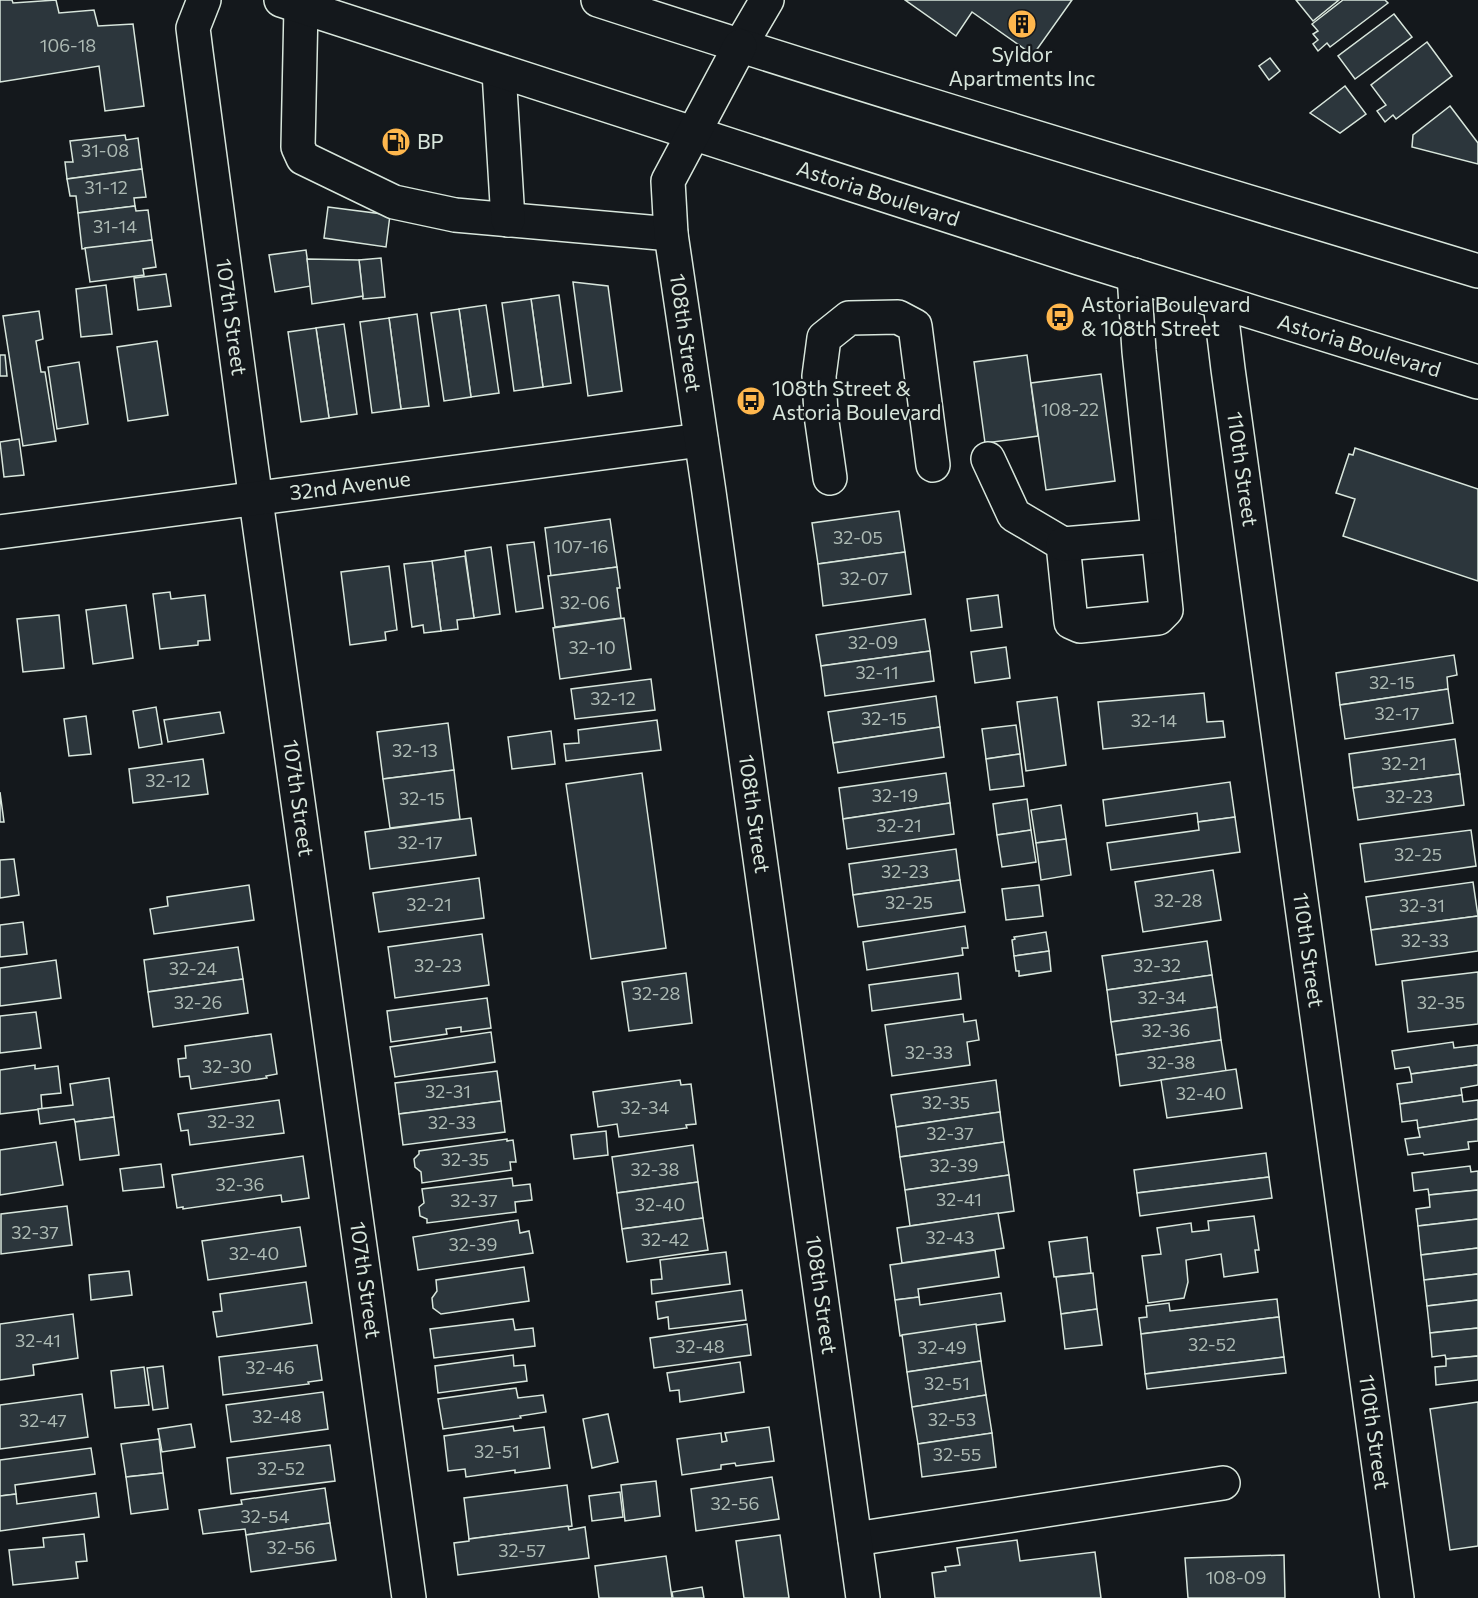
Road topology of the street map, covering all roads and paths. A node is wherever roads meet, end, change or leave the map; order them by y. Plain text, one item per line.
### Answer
1 (204, 0) edge
2 (598, 0) edge
3 (768, 0) edge
4 (291, 3) edge
5 (740, 46) junction
6 (499, 72) junction
7 (693, 135) junction
8 (508, 220) junction
9 (671, 234) junction
10 (1478, 271) edge
11 (1134, 275) junction
12 (1220, 303) junction
13 (1478, 382) edge
14 (701, 440) junction
15 (988, 459) dead end
16 (933, 465) dead end
17 (830, 478) dead end
18 (256, 498) junction
19 (0, 532) edge
20 (1158, 536) junction
21 (1063, 544) junction
22 (1223, 1483) dead end
23 (855, 1539) junction
24 (409, 1598) edge
25 (863, 1598) edge
26 (1396, 1598) edge

1 - 18 main road, 107th Street
2 - 5 main road
3 - 5 main road, 108th Street
4 - 6 main road, Astoria Boulevard
4 - 8 main road
5 - 7 main road, 108th Street
5 - 10 main road
6 - 7 main road, Astoria Boulevard
6 - 8 main road
7 - 9 main road, 108th Street
7 - 11 main road, Astoria Boulevard
8 - 9 main road
9 - 14 main road, 108th Street
11 - 12 main road, Astoria Boulevard
11 - 20 main road
12 - 13 main road, Astoria Boulevard
12 - 26 main road, 110th Street
14 - 18 main road, 32nd Avenue
14 - 23 main road, 108th Street
15 - 21 main road
16 - 17 main road
18 - 19 main road, 32nd Avenue
18 - 24 main road, 107th Street
20 - 21 main road
20 - 21 main road
22 - 23 main road
23 - 25 main road, 108th Street

